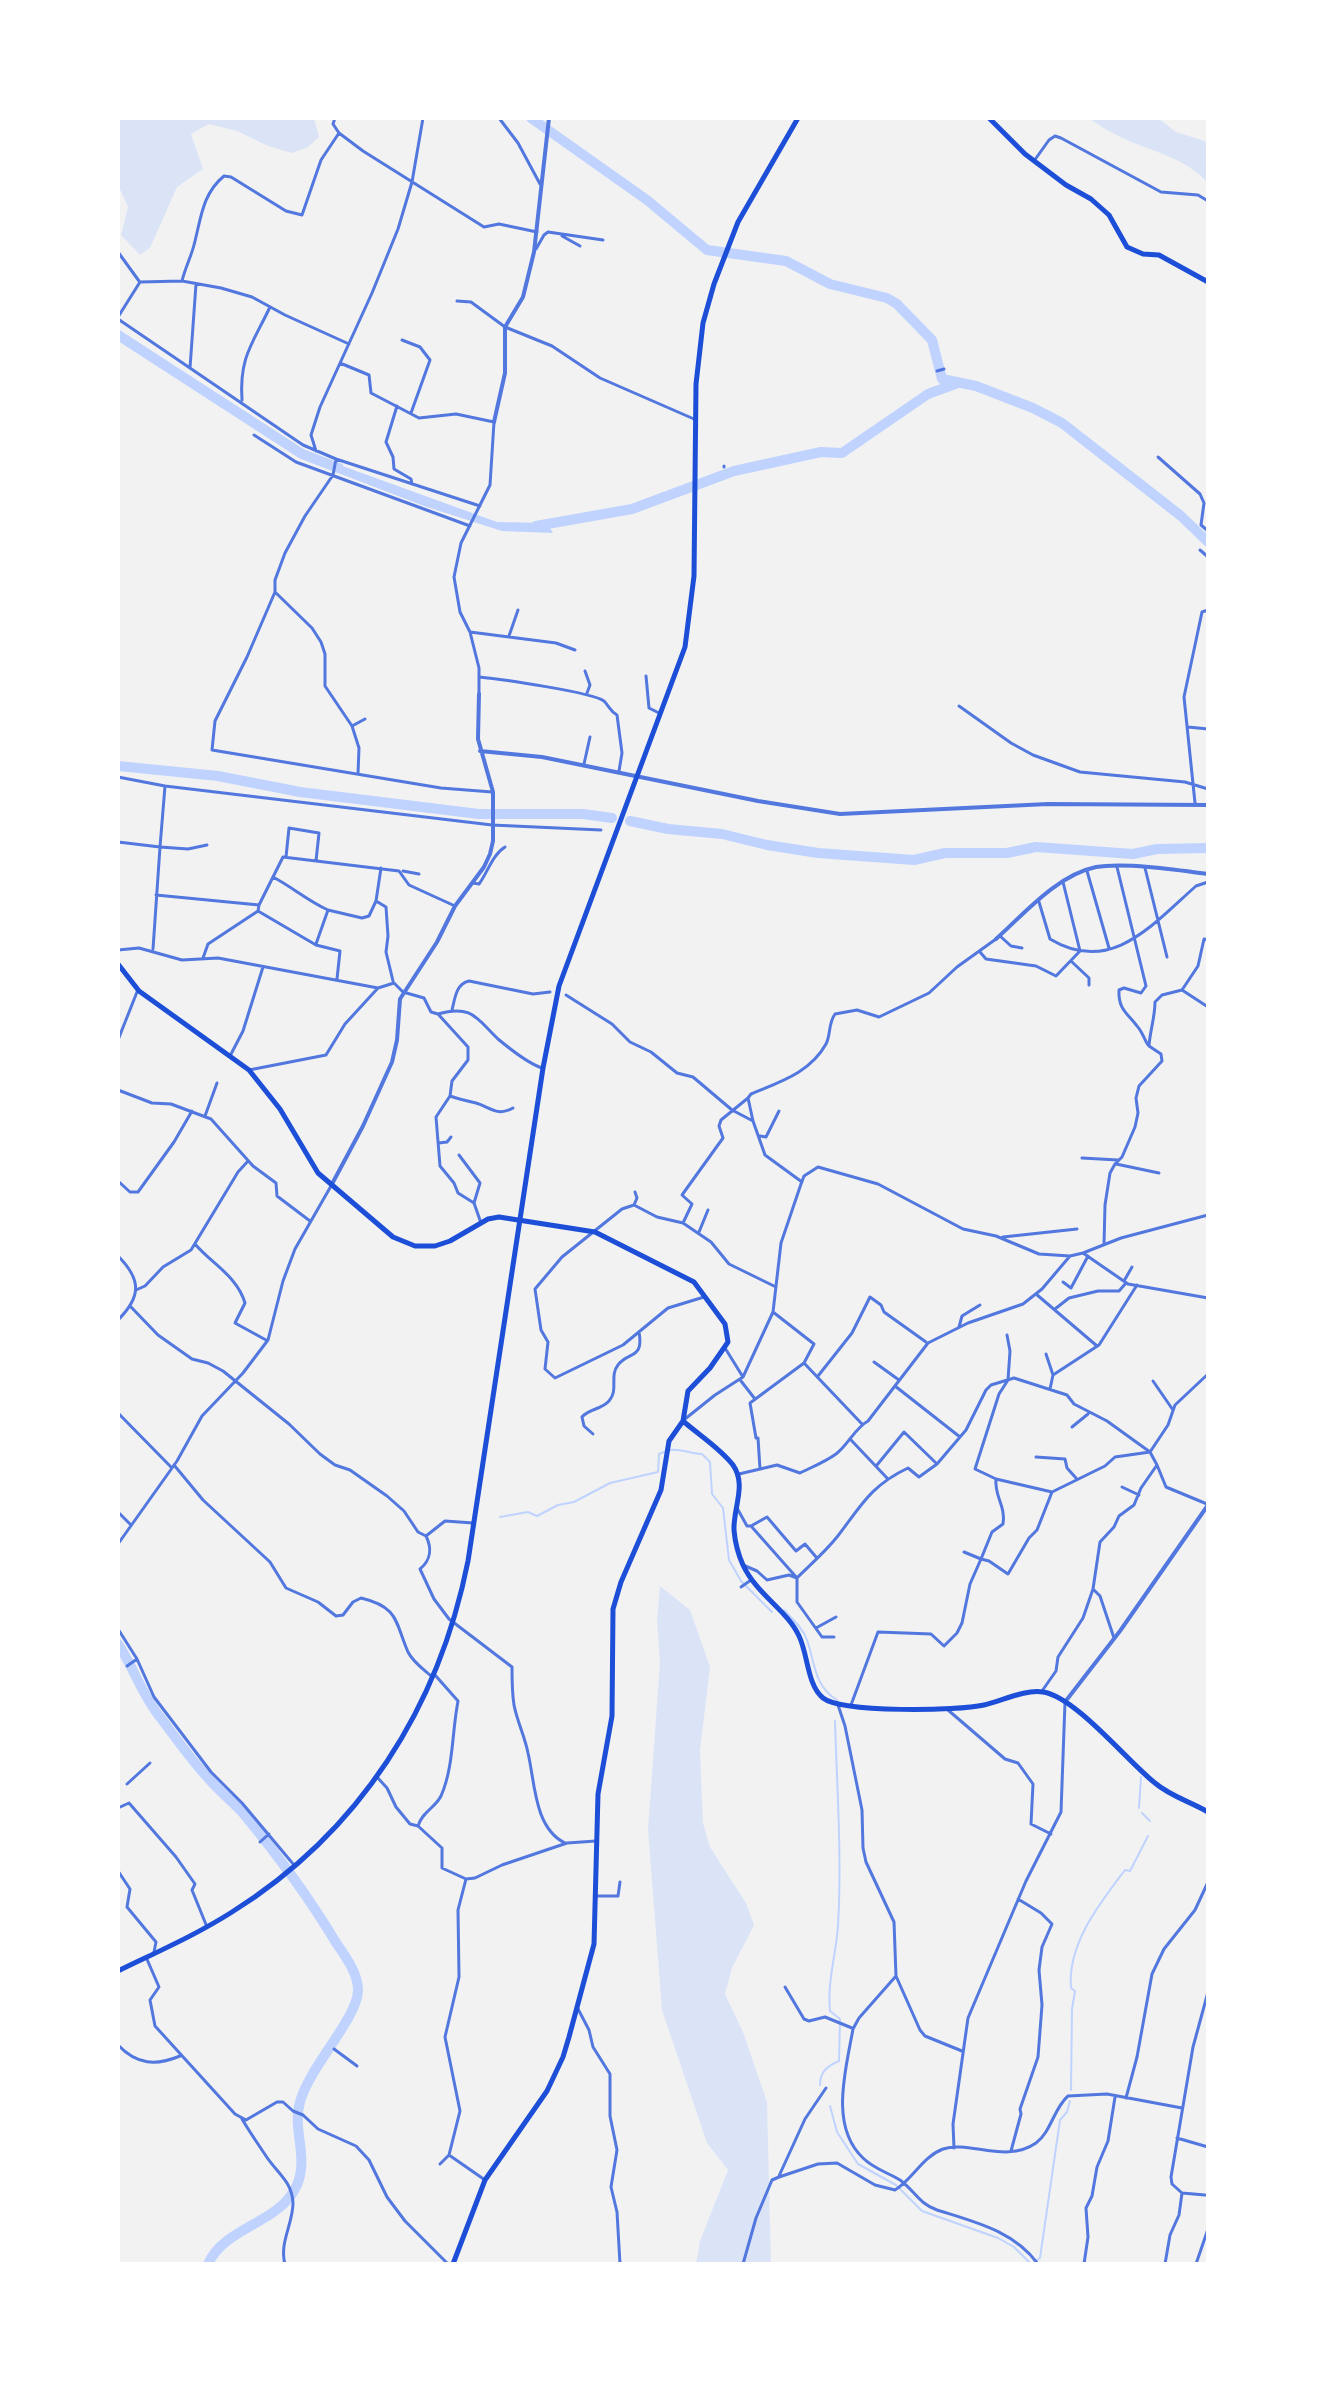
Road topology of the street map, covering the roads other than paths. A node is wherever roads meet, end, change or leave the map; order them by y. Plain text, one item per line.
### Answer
1 (335, 118) edge
2 (423, 118) edge
3 (499, 118) edge
4 (798, 118) edge
5 (989, 118) edge
6 (549, 121) edge
7 (339, 133) junction
8 (1034, 161) junction
9 (412, 182) junction
10 (540, 184) junction
11 (1208, 201) edge
12 (537, 232) junction
13 (557, 233) junction
14 (603, 240) dead end
15 (580, 246) dead end
16 (118, 252) edge
17 (534, 252) junction
18 (182, 281) junction
19 (140, 282) junction
20 (1208, 282) edge
21 (196, 284) junction
22 (457, 301) dead end
23 (270, 307) junction
24 (118, 318) edge
25 (505, 327) junction
26 (402, 340) dead end
27 (349, 344) junction
28 (340, 363) junction
29 (190, 369) junction
30 (944, 369) dead end
31 (937, 371) dead end
32 (243, 402) junction
33 (397, 406) junction
34 (411, 413) junction
35 (695, 420) junction
36 (494, 422) junction
37 (254, 435) dead end
38 (316, 451) junction
39 (1158, 457) dead end
40 (336, 459) junction
41 (333, 475) junction
42 (412, 484) junction
43 (480, 507) junction
44 (470, 525) junction
45 (1208, 531) edge
46 (1200, 550) dead end
47 (1208, 557) edge
48 (275, 592) junction
49 (518, 610) dead end
50 (1208, 610) edge
51 (470, 632) junction
52 (509, 636) junction
53 (575, 650) dead end
54 (585, 671) dead end
55 (646, 676) dead end
56 (479, 677) junction
57 (479, 694) joint
58 (586, 694) junction
59 (959, 706) dead end
60 (662, 714) junction
61 (365, 719) dead end
62 (352, 726) junction
63 (1187, 727) junction
64 (1208, 729) edge
65 (590, 737) dead end
66 (480, 751) junction
67 (584, 765) junction
68 (618, 773) junction
69 (358, 774) junction
70 (118, 777) edge
71 (638, 777) junction
72 (1193, 784) junction
73 (165, 786) junction
74 (1208, 789) edge
75 (493, 792) junction
76 (1195, 805) junction
77 (1208, 805) edge
78 (492, 825) junction
79 (601, 830) dead end
80 (118, 842) edge
81 (207, 845) dead end
82 (160, 847) junction
83 (505, 847) dead end
84 (286, 857) junction
85 (316, 861) junction
86 (1117, 867) junction
87 (381, 868) junction
88 (1145, 868) junction
89 (1087, 870) junction
90 (399, 871) junction
91 (1200, 873) junction
92 (419, 874) dead end
93 (1208, 874) edge
94 (273, 877) junction
95 (1063, 882) junction
96 (1208, 882) edge
97 (471, 883) junction
98 (1196, 886) junction
99 (156, 895) junction
100 (376, 901) junction
101 (1039, 901) junction
102 (259, 905) junction
103 (455, 906) junction
104 (328, 910) junction
105 (258, 911) junction
106 (1158, 920) junction
107 (998, 938) junction
108 (1136, 940) junction
109 (1208, 940) edge
110 (316, 945) junction
111 (1022, 948) dead end
112 (1109, 948) junction
113 (118, 950) edge
114 (152, 951) junction
115 (1080, 951) junction
116 (980, 952) junction
117 (1167, 957) dead end
118 (203, 958) junction
119 (1071, 961) junction
120 (118, 964) edge
121 (263, 967) junction
122 (336, 980) junction
123 (394, 983) junction
124 (1089, 985) dead end
125 (378, 988) junction
126 (138, 990) junction
127 (1182, 990) junction
128 (403, 992) junction
129 (550, 992) dead end
130 (566, 995) dead end
131 (1208, 1007) edge
132 (452, 1010) junction
133 (438, 1014) junction
134 (118, 1040) edge
135 (1149, 1046) junction
136 (230, 1056) junction
137 (543, 1068) junction
138 (249, 1070) junction
139 (217, 1083) dead end
140 (118, 1090) edge
141 (450, 1096) junction
142 (748, 1098) junction
143 (513, 1108) dead end
144 (732, 1110) junction
145 (192, 1111) junction
146 (779, 1111) dead end
147 (205, 1116) junction
148 (753, 1121) junction
149 (760, 1136) junction
150 (451, 1137) dead end
151 (439, 1143) junction
152 (459, 1155) dead end
153 (1082, 1158) dead end
154 (248, 1161) junction
155 (1116, 1162) junction
156 (1159, 1173) dead end
157 (118, 1181) edge
158 (802, 1182) junction
159 (331, 1186) junction
160 (635, 1192) dead end
161 (474, 1203) junction
162 (634, 1205) junction
163 (708, 1210) dead end
164 (1208, 1215) edge
165 (310, 1221) junction
166 (519, 1221) junction
167 (481, 1223) junction
168 (683, 1223) junction
169 (1077, 1229) dead end
170 (595, 1232) junction
171 (698, 1234) junction
172 (999, 1237) junction
173 (195, 1244) junction
174 (1104, 1244) junction
175 (1083, 1253) junction
176 (118, 1256) edge
177 (1070, 1256) junction
178 (1088, 1256) junction
179 (1132, 1267) dead end
180 (1063, 1282) dead end
181 (1125, 1282) junction
182 (1137, 1285) junction
183 (776, 1287) junction
184 (136, 1290) junction
185 (1036, 1294) junction
186 (705, 1297) junction
187 (1208, 1298) edge
188 (980, 1305) dead end
189 (131, 1307) junction
190 (1055, 1309) junction
191 (773, 1312) junction
192 (118, 1320) edge
193 (959, 1327) junction
194 (639, 1332) junction
195 (1007, 1335) dead end
196 (268, 1340) junction
197 (928, 1343) junction
198 (1097, 1346) junction
199 (725, 1348) junction
200 (1046, 1354) dead end
201 (874, 1362) dead end
202 (804, 1363) junction
203 (1208, 1374) edge
204 (1053, 1375) junction
205 (818, 1376) junction
206 (742, 1379) junction
207 (899, 1380) junction
208 (1008, 1380) junction
209 (235, 1381) junction
210 (1153, 1381) dead end
211 (895, 1386) junction
212 (1050, 1389) junction
213 (755, 1399) junction
214 (1173, 1410) junction
215 (118, 1413) edge
216 (1089, 1413) junction
217 (683, 1421) junction
218 (862, 1424) junction
219 (1072, 1427) dead end
220 (593, 1434) dead end
221 (960, 1437) junction
222 (851, 1440) junction
223 (1150, 1452) junction
224 (1036, 1457) dead end
225 (937, 1464) junction
226 (877, 1465) junction
227 (1157, 1465) junction
228 (173, 1466) junction
229 (760, 1469) junction
230 (738, 1475) junction
231 (887, 1478) junction
232 (996, 1479) junction
233 (1076, 1479) junction
234 (1122, 1487) dead end
235 (1052, 1492) junction
236 (1139, 1495) junction
237 (736, 1507) junction
238 (1208, 1507) edge
239 (118, 1512) edge
240 (474, 1524) junction
241 (131, 1525) junction
242 (751, 1526) junction
243 (426, 1536) junction
244 (803, 1536) dead end
245 (118, 1544) edge
246 (805, 1544) junction
247 (964, 1552) dead end
248 (817, 1558) junction
249 (981, 1559) junction
250 (743, 1565) junction
251 (797, 1578) junction
252 (749, 1582) junction
253 (741, 1587) dead end
254 (1093, 1589) junction
255 (836, 1617) dead end
256 (454, 1624) junction
257 (816, 1628) junction
258 (118, 1629) edge
259 (834, 1637) dead end
260 (1114, 1638) junction
261 (135, 1660) junction
262 (127, 1665) dead end
263 (434, 1676) junction
264 (1042, 1691) junction
265 (1065, 1702) junction
266 (838, 1705) junction
267 (851, 1705) junction
268 (948, 1710) junction
269 (150, 1763) dead end
270 (377, 1777) junction
271 (127, 1784) dead end
272 (118, 1808) edge
273 (1208, 1812) edge
274 (418, 1826) junction
275 (1051, 1834) junction
276 (268, 1835) junction
277 (596, 1841) junction
278 (260, 1842) dead end
279 (565, 1843) junction
280 (292, 1867) junction
281 (118, 1871) edge
282 (466, 1879) junction
283 (620, 1882) dead end
284 (1208, 1882) edge
285 (595, 1896) junction
286 (1018, 1899) junction
287 (207, 1927) junction
288 (153, 1954) junction
289 (146, 1957) junction
290 (118, 1971) edge
291 (896, 1976) junction
292 (785, 1987) dead end
293 (1208, 1992) edge
294 (577, 2007) junction
295 (853, 2029) junction
296 (118, 2045) edge
297 (334, 2049) dead end
298 (962, 2051) junction
299 (180, 2056) junction
300 (357, 2066) dead end
301 (826, 2088) dead end
302 (1115, 2095) junction
303 (1126, 2098) junction
304 (1182, 2108) junction
305 (242, 2119) junction
306 (1177, 2138) junction
307 (1208, 2147) edge
308 (954, 2148) junction
309 (1011, 2151) junction
310 (449, 2155) junction
311 (440, 2164) dead end
312 (779, 2177) junction
313 (485, 2180) junction
314 (903, 2185) junction
315 (1182, 2193) junction
316 (1205, 2195) dead end
317 (1208, 2229) edge
318 (285, 2264) edge
319 (451, 2264) edge
320 (620, 2264) edge
321 (743, 2264) edge
322 (1038, 2264) edge
323 (1084, 2264) edge
324 (1165, 2264) edge
325 (1196, 2264) edge

1 - 7 street
2 - 9 street
3 - 10 street
4 - 35 main road
5 - 8 main road
6 - 10 street
7 - 9 street
7 - 18 street
8 - 11 street
8 - 20 main road
9 - 12 street
9 - 27 street
10 - 12 street
12 - 17 street
13 - 14 street
13 - 15 street
13 - 17 street
16 - 19 street
17 - 25 street
18 - 19 street
18 - 21 street
19 - 24 street
21 - 23 street
21 - 29 street
22 - 25 street
23 - 27 street
23 - 32 street
24 - 29 street
25 - 35 street
25 - 36 street
26 - 34 street
27 - 28 street
28 - 33 street
28 - 38 street
29 - 32 street
30 - 31 street
32 - 38 street
33 - 34 street
33 - 42 street
34 - 36 street
35 - 60 main road
36 - 43 street
37 - 41 street
38 - 40 street
39 - 45 street
40 - 41 street
40 - 42 street
41 - 44 street
41 - 48 street
42 - 43 street
43 - 44 street
44 - 51 street
46 - 47 street
48 - 62 street
48 - 69 street
49 - 52 street
50 - 63 street
51 - 52 street
51 - 56 street
52 - 53 street
54 - 58 street
55 - 60 street
56 - 57 street
56 - 58 street
57 - 66 street
58 - 68 street
59 - 72 street
60 - 71 main road
61 - 62 street
62 - 69 street
63 - 64 street
63 - 72 street
65 - 67 street
66 - 67 street
66 - 75 street
67 - 68 street
68 - 71 street
69 - 75 street
70 - 73 street
71 - 76 street
71 - 137 main road
72 - 74 street
72 - 76 street
73 - 78 street
73 - 82 street
75 - 78 street
76 - 77 street
78 - 79 street
78 - 97 street
80 - 82 street
81 - 82 street
82 - 99 street
83 - 97 street
84 - 85 street
84 - 85 street
84 - 94 street
85 - 87 street
86 - 88 street
86 - 89 street
86 - 108 street
87 - 90 street
87 - 100 street
88 - 91 street
88 - 106 street
89 - 95 street
89 - 112 street
90 - 92 street
90 - 103 street
91 - 93 street
91 - 98 street
94 - 102 street
94 - 104 street
95 - 101 street
95 - 115 street
96 - 98 street
97 - 103 street
98 - 106 street
99 - 102 street
99 - 114 street
100 - 104 street
100 - 123 street
101 - 107 street
101 - 115 street
102 - 105 street
103 - 128 street
104 - 110 street
105 - 110 street
105 - 118 street
106 - 108 street
106 - 117 street
107 - 111 street
107 - 116 street
108 - 112 street
108 - 135 street
109 - 127 street
110 - 122 street
112 - 115 street
113 - 114 street
114 - 118 street
115 - 119 street
116 - 119 street
116 - 142 street
118 - 121 street
119 - 124 street
120 - 126 main road
121 - 122 street
121 - 136 street
122 - 125 street
123 - 125 street
123 - 128 street
125 - 138 street
126 - 134 street
126 - 136 main road
127 - 131 street
127 - 135 street
128 - 133 street
128 - 159 street
129 - 132 street
130 - 144 street
132 - 133 street
132 - 137 street
133 - 141 street
135 - 155 street
136 - 138 main road
137 - 166 main road
138 - 159 main road
139 - 147 street
140 - 145 street
141 - 143 street
141 - 151 street
142 - 144 street
142 - 148 street
144 - 148 street
144 - 168 street
145 - 147 street
145 - 157 street
146 - 149 street
147 - 154 street
148 - 149 street
149 - 158 street
150 - 151 street
151 - 161 street
152 - 161 street
153 - 155 street
154 - 165 street
154 - 173 street
155 - 156 street
155 - 174 street
158 - 172 street
158 - 183 street
159 - 165 street
159 - 167 main road
160 - 162 street
161 - 167 street
162 - 168 street
162 - 170 street
163 - 171 street
164 - 174 street
165 - 196 street
166 - 167 main road
166 - 170 main road
166 - 240 main road
168 - 171 street
169 - 172 street
170 - 186 main road
170 - 194 street
171 - 183 street
172 - 177 street
173 - 184 street
173 - 196 street
174 - 175 street
175 - 177 street
175 - 178 street
176 - 184 street
177 - 185 street
178 - 180 street
178 - 181 street
179 - 181 street
181 - 182 street
181 - 190 street
182 - 187 street
182 - 198 street
183 - 191 street
184 - 189 street
185 - 190 street
185 - 193 street
186 - 194 street
186 - 199 main road
188 - 193 street
189 - 192 street
189 - 209 street
190 - 198 street
191 - 202 street
191 - 206 street
193 - 197 street
194 - 220 street
195 - 208 street
196 - 209 street
197 - 205 street
197 - 207 street
198 - 204 street
199 - 206 street
199 - 217 main road
200 - 204 street
201 - 207 street
202 - 205 street
202 - 213 street
203 - 214 street
204 - 212 street
205 - 218 street
206 - 213 street
206 - 217 street
207 - 211 street
208 - 212 street
208 - 221 street
208 - 232 street
209 - 228 street
209 - 243 street
210 - 214 street
211 - 218 street
211 - 221 street
212 - 216 street
213 - 229 street
214 - 223 street
215 - 228 street
216 - 219 street
216 - 223 street
217 - 230 main road
217 - 277 main road
218 - 222 street
221 - 225 street
222 - 226 street
222 - 229 street
223 - 227 street
223 - 233 street
224 - 233 street
225 - 226 street
225 - 231 street
226 - 231 street
227 - 236 street
227 - 238 street
228 - 241 street
228 - 263 street
229 - 230 street
230 - 237 main road
231 - 248 street
232 - 235 street
232 - 249 street
233 - 235 street
234 - 236 street
235 - 249 street
236 - 254 street
237 - 242 street
237 - 250 main road
238 - 260 street
239 - 241 street
240 - 243 street
240 - 256 main road
241 - 245 street
242 - 246 street
242 - 251 street
243 - 256 street
244 - 246 street
246 - 248 street
247 - 249 street
248 - 251 street
249 - 267 street
250 - 251 street
250 - 252 main road
251 - 257 street
252 - 253 street
252 - 266 main road
254 - 260 street
254 - 264 street
255 - 257 street
256 - 263 main road
256 - 279 street
257 - 259 street
258 - 261 street
260 - 265 street
261 - 262 street
261 - 276 street
263 - 270 main road
263 - 274 street
264 - 265 main road
264 - 268 main road
265 - 273 main road
265 - 275 street
266 - 267 main road
266 - 291 street
267 - 268 main road
268 - 275 street
269 - 271 street
270 - 274 street
270 - 280 main road
272 - 287 street
274 - 282 street
275 - 286 street
276 - 278 street
276 - 280 street
277 - 279 street
277 - 285 main road
279 - 282 street
280 - 287 main road
281 - 288 street
282 - 310 street
283 - 285 street
284 - 303 street
285 - 294 main road
286 - 298 street
286 - 309 street
287 - 288 main road
288 - 289 main road
289 - 290 main road
289 - 299 street
291 - 295 street
291 - 298 street
292 - 295 street
293 - 304 street
294 - 313 main road
294 - 320 street
295 - 314 street
296 - 299 street
297 - 300 street
298 - 308 street
299 - 305 street
301 - 312 street
302 - 303 street
302 - 309 street
302 - 323 street
303 - 304 street
304 - 306 street
305 - 318 street
305 - 319 street
306 - 307 street
306 - 315 street
308 - 309 street
308 - 314 street
310 - 311 street
310 - 313 street
312 - 314 street
312 - 321 street
313 - 319 main road
314 - 322 street
315 - 316 street
315 - 324 street
317 - 325 street

